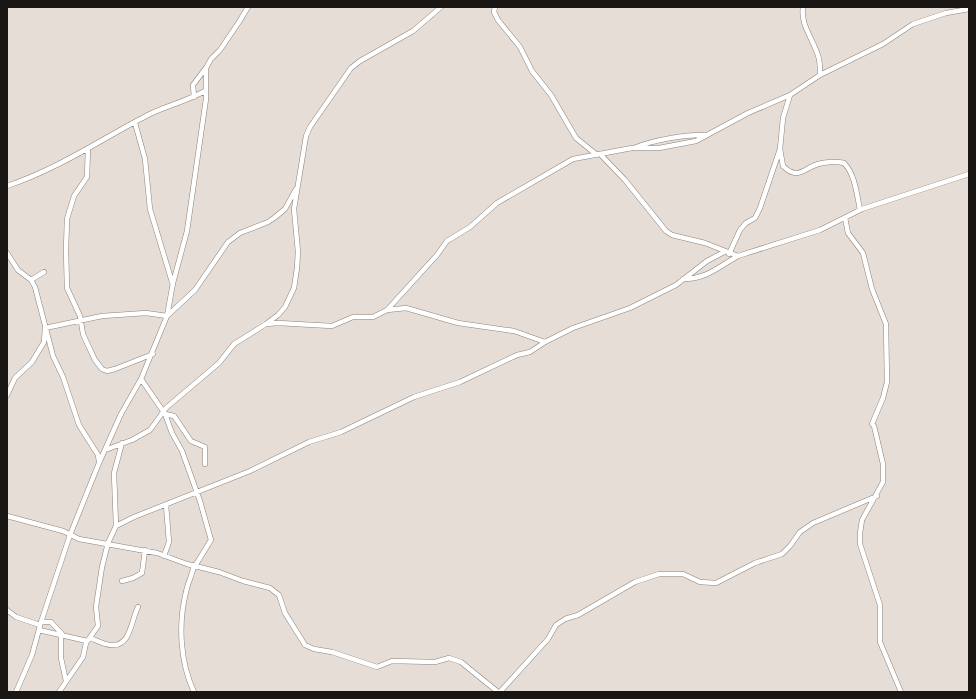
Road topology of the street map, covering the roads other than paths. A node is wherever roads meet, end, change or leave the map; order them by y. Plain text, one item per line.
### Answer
1 (248, 7) edge
2 (441, 7) edge
3 (495, 7) edge
4 (803, 7) edge
5 (969, 9) edge
6 (206, 68) junction
7 (820, 75) junction
8 (205, 92) junction
9 (790, 95) junction
10 (194, 97) junction
11 (135, 123) junction
12 (88, 148) junction
13 (780, 149) junction
14 (599, 154) junction
15 (969, 174) edge
16 (7, 186) edge
17 (297, 188) junction
18 (860, 210) junction
19 (845, 218) junction
20 (724, 252) junction
21 (7, 253) edge
22 (729, 254) junction
23 (738, 256) junction
24 (44, 272) dead end
25 (683, 279) junction
26 (31, 280) junction
27 (173, 283) junction
28 (387, 310) junction
29 (167, 316) junction
30 (81, 320) junction
31 (266, 324) junction
32 (45, 328) junction
33 (545, 342) junction
34 (152, 354) junction
35 (141, 379) junction
36 (7, 395) edge
37 (165, 413) junction
38 (122, 443) junction
39 (106, 450) junction
40 (99, 463) junction
41 (205, 464) dead end
42 (197, 492) junction
43 (877, 496) junction
44 (166, 504) junction
45 (7, 516) edge
46 (116, 526) junction
47 (70, 535) junction
48 (108, 543) junction
49 (145, 550) junction
50 (164, 556) junction
51 (195, 565) junction
52 (122, 581) dead end
53 (138, 607) dead end
54 (7, 610) edge
55 (40, 626) junction
56 (62, 634) junction
57 (89, 640) junction
58 (66, 681) junction
59 (16, 692) edge
60 (59, 692) edge
61 (194, 692) edge
62 (499, 692) edge
63 (900, 692) edge

1 - 6 street
2 - 17 street
3 - 14 street
4 - 7 street
5 - 7 street
6 - 8 street
6 - 10 street
7 - 9 street
8 - 10 street
8 - 27 street
9 - 13 street
9 - 14 street
10 - 11 street
11 - 12 street
11 - 27 street
12 - 16 street
12 - 30 street
13 - 18 street
13 - 22 street
14 - 20 street
14 - 28 street
15 - 18 street
17 - 29 street
17 - 31 street
18 - 19 street
19 - 23 street
19 - 43 street
20 - 22 street
20 - 25 street
21 - 26 street
22 - 23 street
23 - 25 street
24 - 26 street
25 - 33 street
26 - 32 street
27 - 29 street
28 - 31 street
28 - 33 street
29 - 30 street
29 - 34 street
30 - 32 street
30 - 34 street
31 - 37 street
32 - 36 street
32 - 40 street
33 - 42 street
34 - 35 street
35 - 37 street
35 - 39 street
37 - 38 street
37 - 41 street
37 - 42 street
38 - 39 street
38 - 46 street
39 - 40 street
40 - 47 street
42 - 44 street
42 - 51 street
43 - 62 street
43 - 63 street
44 - 46 street
44 - 50 street
45 - 47 street
46 - 48 street
47 - 48 street
47 - 55 street
48 - 49 street
48 - 57 street
49 - 50 street
49 - 52 street
50 - 51 street
51 - 61 street
51 - 62 street
53 - 57 street
54 - 55 street
55 - 56 street
55 - 56 street
55 - 59 street
56 - 57 street
56 - 58 street
57 - 58 street
58 - 60 street

